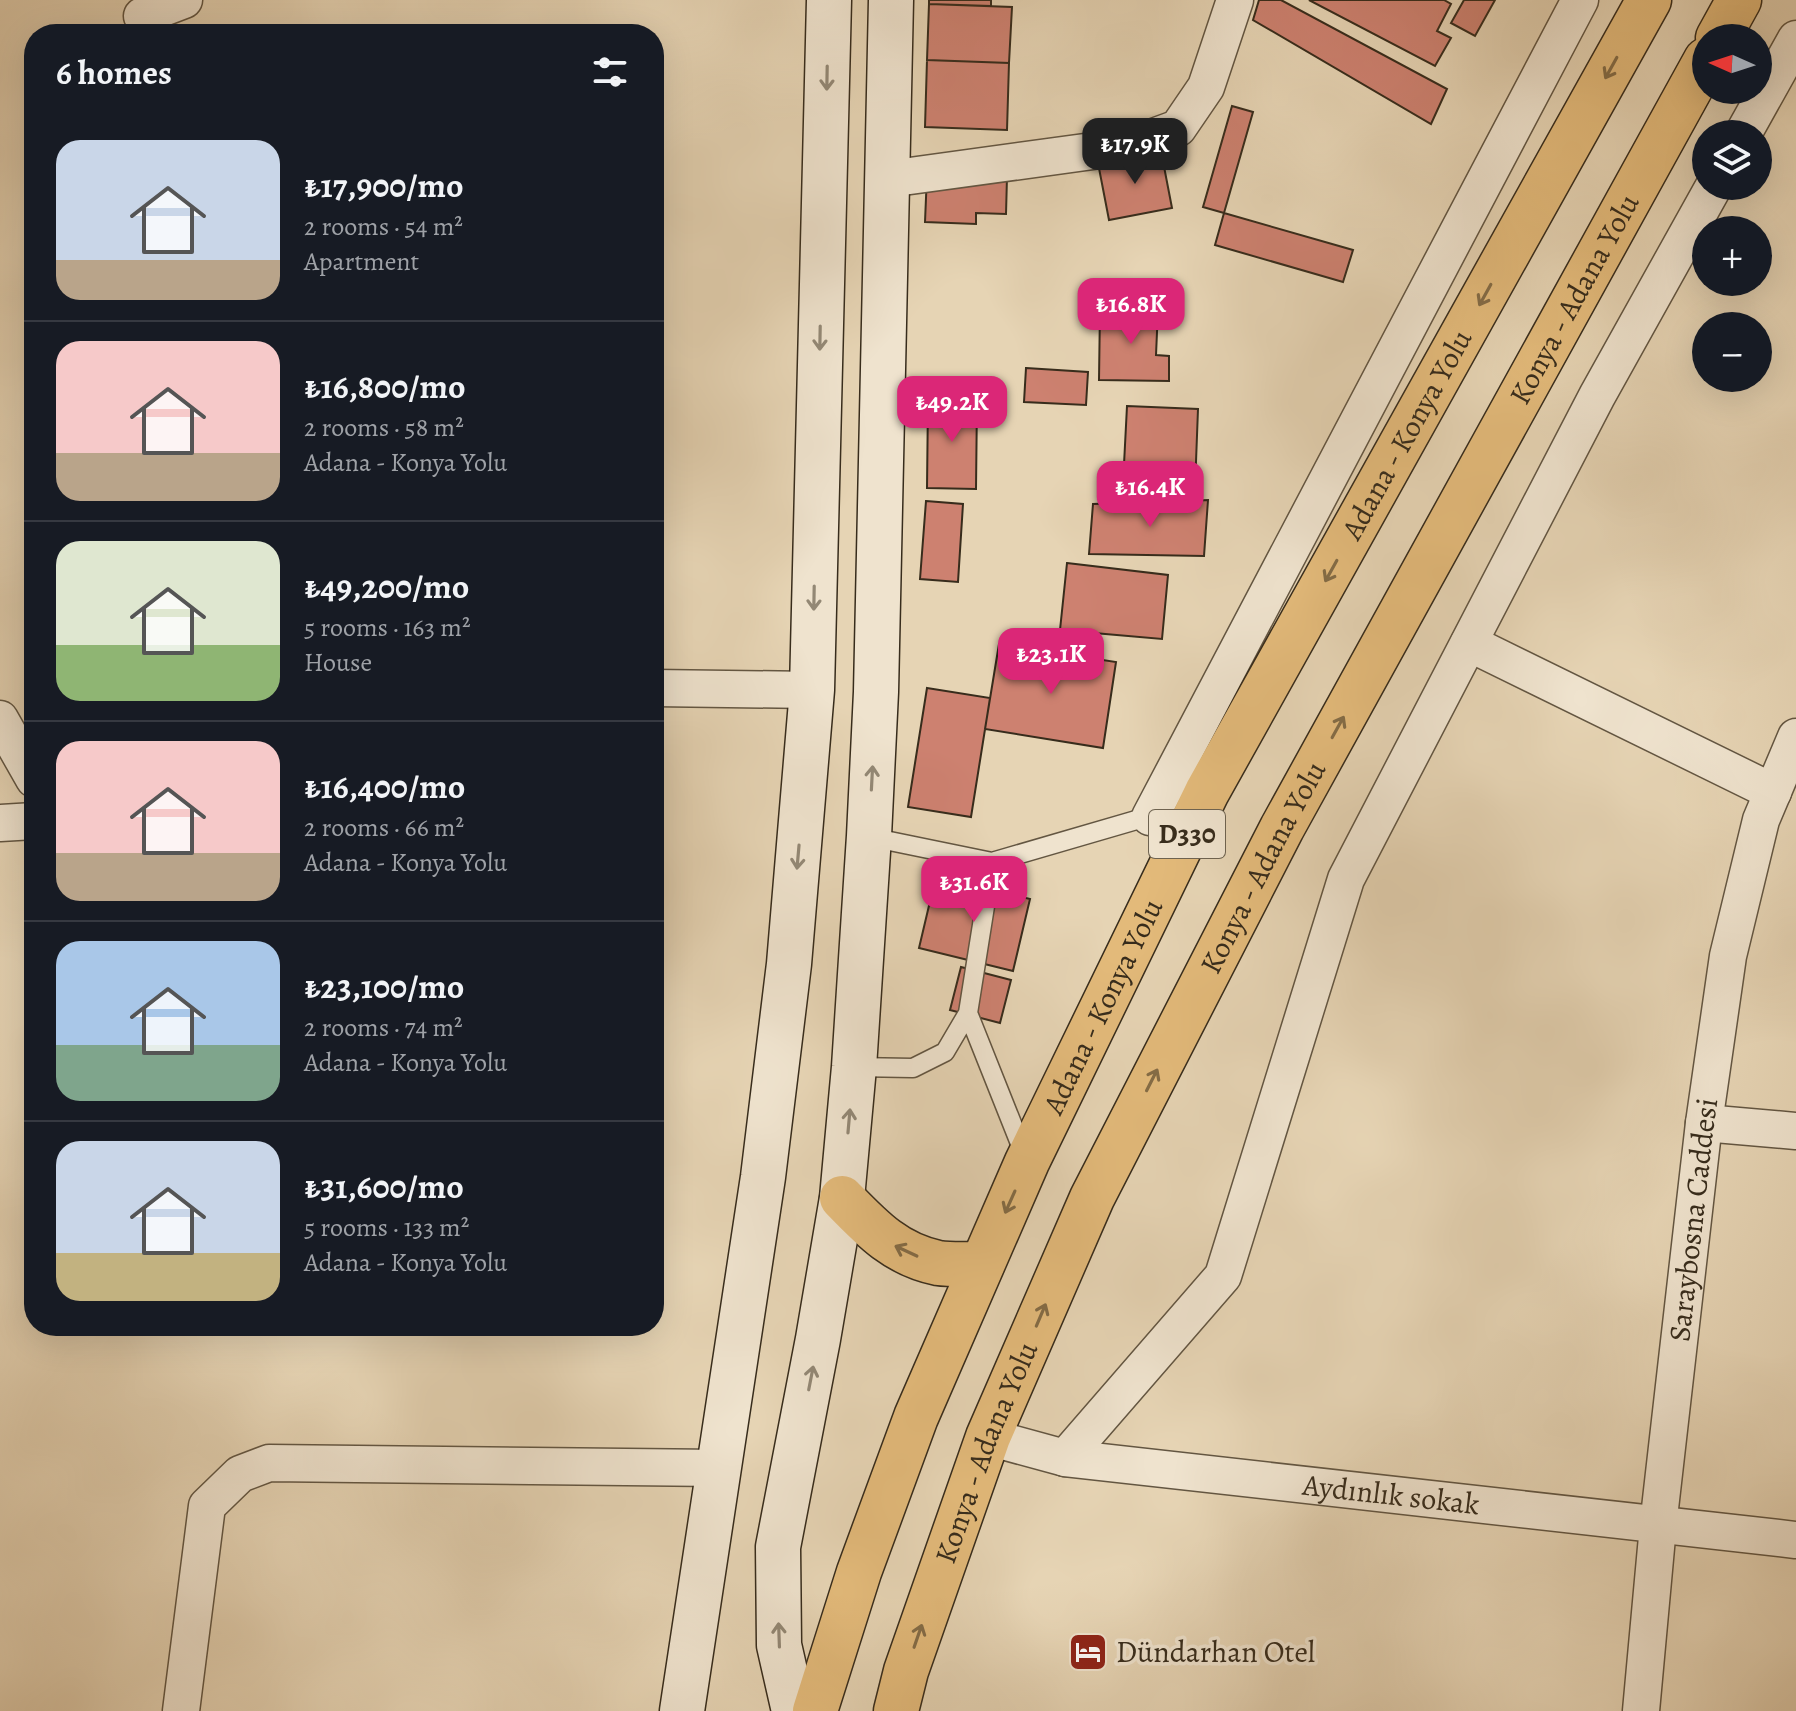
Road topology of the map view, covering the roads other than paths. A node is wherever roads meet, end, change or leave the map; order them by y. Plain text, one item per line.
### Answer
1 (184, 0) edge
2 (829, 0) edge
3 (891, 0) edge
4 (1235, 0) edge
5 (1580, 0) edge
6 (1649, 0) edge
7 (1739, 0) edge
8 (142, 17) edge
9 (1726, 24) edge
10 (1796, 39) edge
11 (1692, 85) edge
12 (1751, 120) edge
13 (888, 179) junction
14 (1706, 200) edge
15 (1469, 643) junction
16 (664, 688) edge
17 (812, 690) junction
18 (876, 692) junction
19 (0, 719) edge
20 (1796, 737) edge
21 (24, 761) edge
22 (1207, 792) junction
23 (1773, 792) junction
24 (1150, 817) junction
25 (24, 822) edge
26 (0, 823) edge
27 (869, 836) junction
28 (992, 862) junction
29 (968, 1013) junction
30 (854, 1067) junction
31 (1704, 1123) junction
32 (1796, 1131) edge
33 (1027, 1162) junction
34 (842, 1198) junction
35 (982, 1264) junction
36 (988, 1437) junction
37 (1065, 1458) junction
38 (720, 1468) junction
39 (1658, 1526) junction
40 (1796, 1540) edge
41 (181, 1711) edge
42 (682, 1711) edge
43 (794, 1711) edge
44 (815, 1711) edge
45 (896, 1711) edge
46 (1641, 1711) edge

1 - 8 street
2 -> 17 main road
3 - 13 main road
4 - 13 street
5 - 24 street
6 -> 22 highway, Adana - Konya Yolu / D330
7 - 9 highway
10 - 12 street
36 -> 11 highway, Konya - Adana Yolu / D330
13 - 18 main road
14 - 15 street
15 - 23 street
15 - 37 street
16 - 17 street
17 - 18 main road
17 -> 38 main road
27 -> 18 main road
19 - 21 street
20 - 23 street, Saraybosna Caddesi
22 - 24 lane
22 - 33 highway, Adana - Konya Yolu / D330
23 - 31 street, Saraybosna Caddesi
24 - 28 lane
25 - 26 street
27 - 28 lane
27 - 30 main road
28 - 29 lane
29 - 30 lane
29 - 33 lane
34 -> 30 main road
31 - 32 street
31 - 39 street, Saraybosna Caddesi
33 -> 35 highway, Adana - Konya Yolu / D330
35 -> 34 highway
43 -> 34 main road
35 - 44 highway, Adana - Konya Yolu / D330
36 - 37 street, Aydınlık sokak
45 -> 36 highway, Konya - Adana Yolu / D330
37 - 39 street, Aydınlık sokak
38 - 41 street
38 - 42 main road
39 - 40 street, Aydınlık sokak
39 - 46 street, Saraybosna Caddesi

